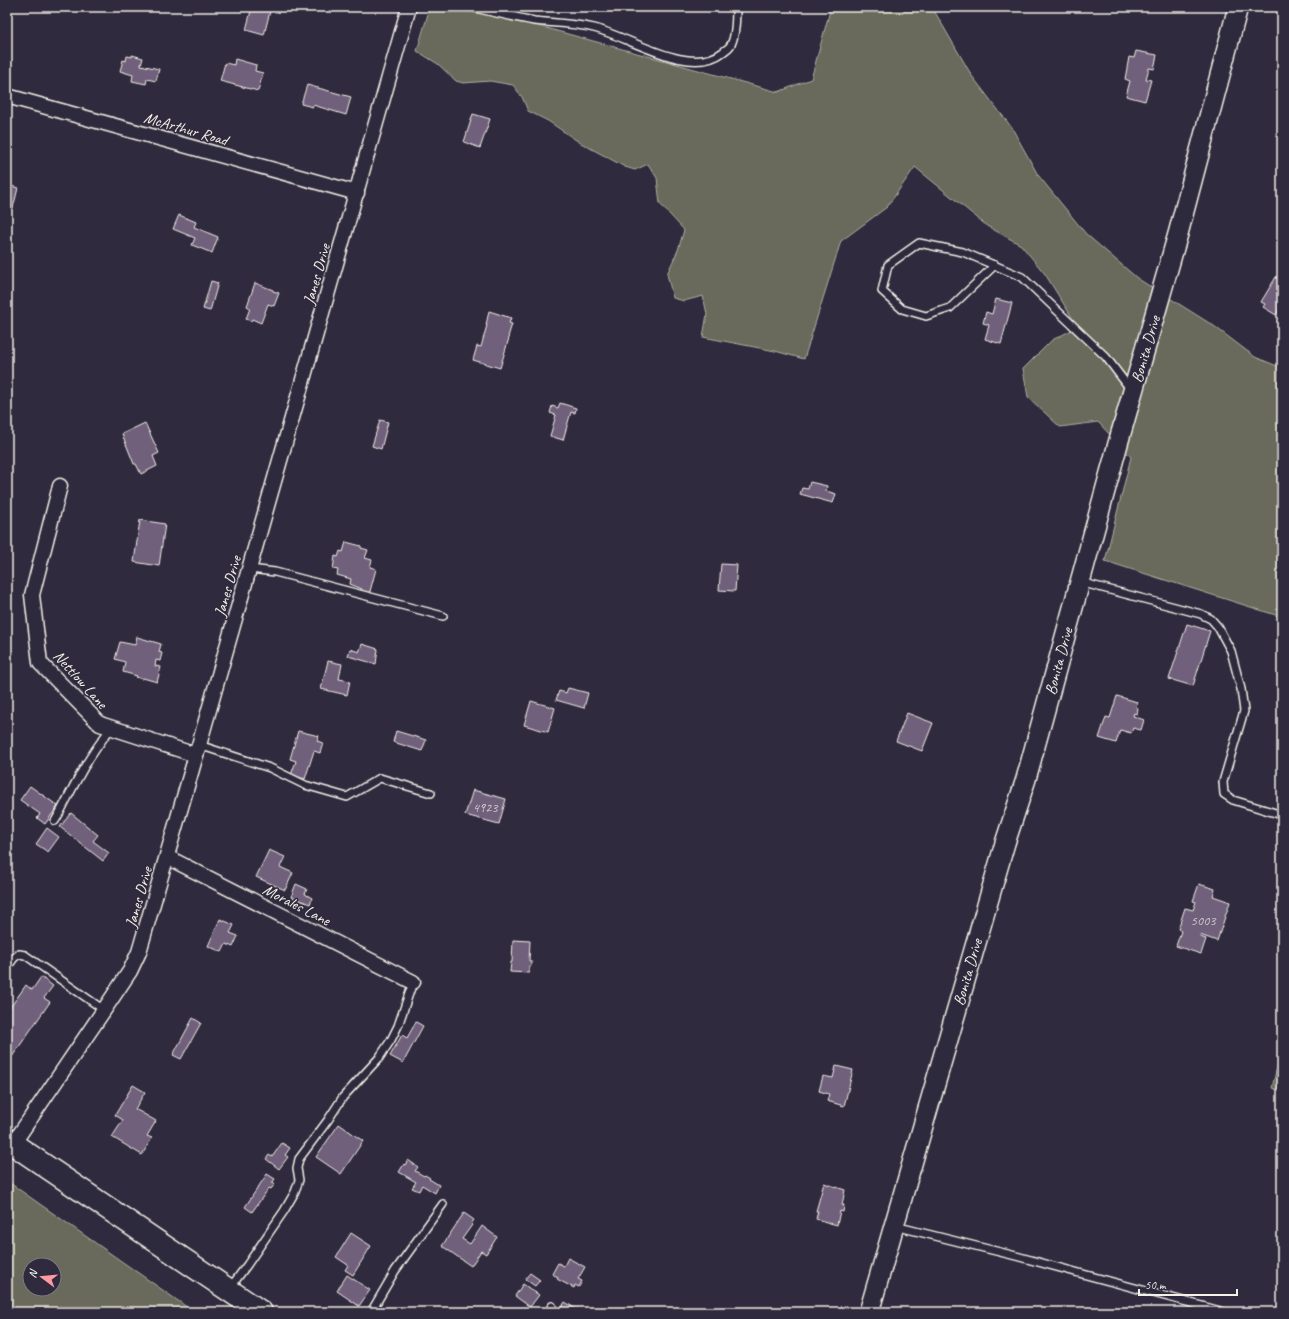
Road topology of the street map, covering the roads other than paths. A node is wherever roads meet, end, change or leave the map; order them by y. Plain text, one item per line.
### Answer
1 (409, 7) edge
2 (471, 7) edge
3 (736, 7) edge
4 (1238, 7) edge
5 (7, 96) edge
6 (357, 193) junction
7 (994, 265) junction
8 (1133, 392) junction
9 (60, 486) dead end
10 (250, 569) junction
11 (1080, 582) junction
12 (443, 616) dead end
13 (111, 728) junction
14 (198, 750) junction
15 (430, 793) dead end
16 (1282, 815) edge
17 (55, 821) dead end
18 (167, 857) junction
19 (7, 968) edge
20 (412, 982) joint
21 (104, 1010) junction
22 (10, 1142) edge
23 (443, 1204) dead end
24 (893, 1226) junction
25 (228, 1290) junction
26 (261, 1312) edge
27 (371, 1312) edge
28 (868, 1312) edge
29 (1224, 1312) edge

1 - 6 street, Janes Drive
2 - 3 lane
4 - 8 street, Bonita Drive
5 - 6 street, McArthur Road
6 - 10 street, Janes Drive
7 - 7 lane
7 - 8 lane
8 - 11 street, Bonita Drive
9 - 13 street, Nettlow Lane
10 - 12 lane
10 - 14 street, Janes Drive
11 - 16 lane
11 - 24 street, Bonita Drive
13 - 14 street, Nettlow Lane
13 - 17 lane
14 - 15 lane
14 - 18 street, Janes Drive
18 - 20 street, Morales Lane
18 - 21 street, Janes Drive
19 - 21 lane
20 - 25 lane
21 - 22 street, Janes Drive
22 - 25 main road
23 - 27 lane
24 - 28 street, Bonita Drive
24 - 29 lane
25 - 26 main road

